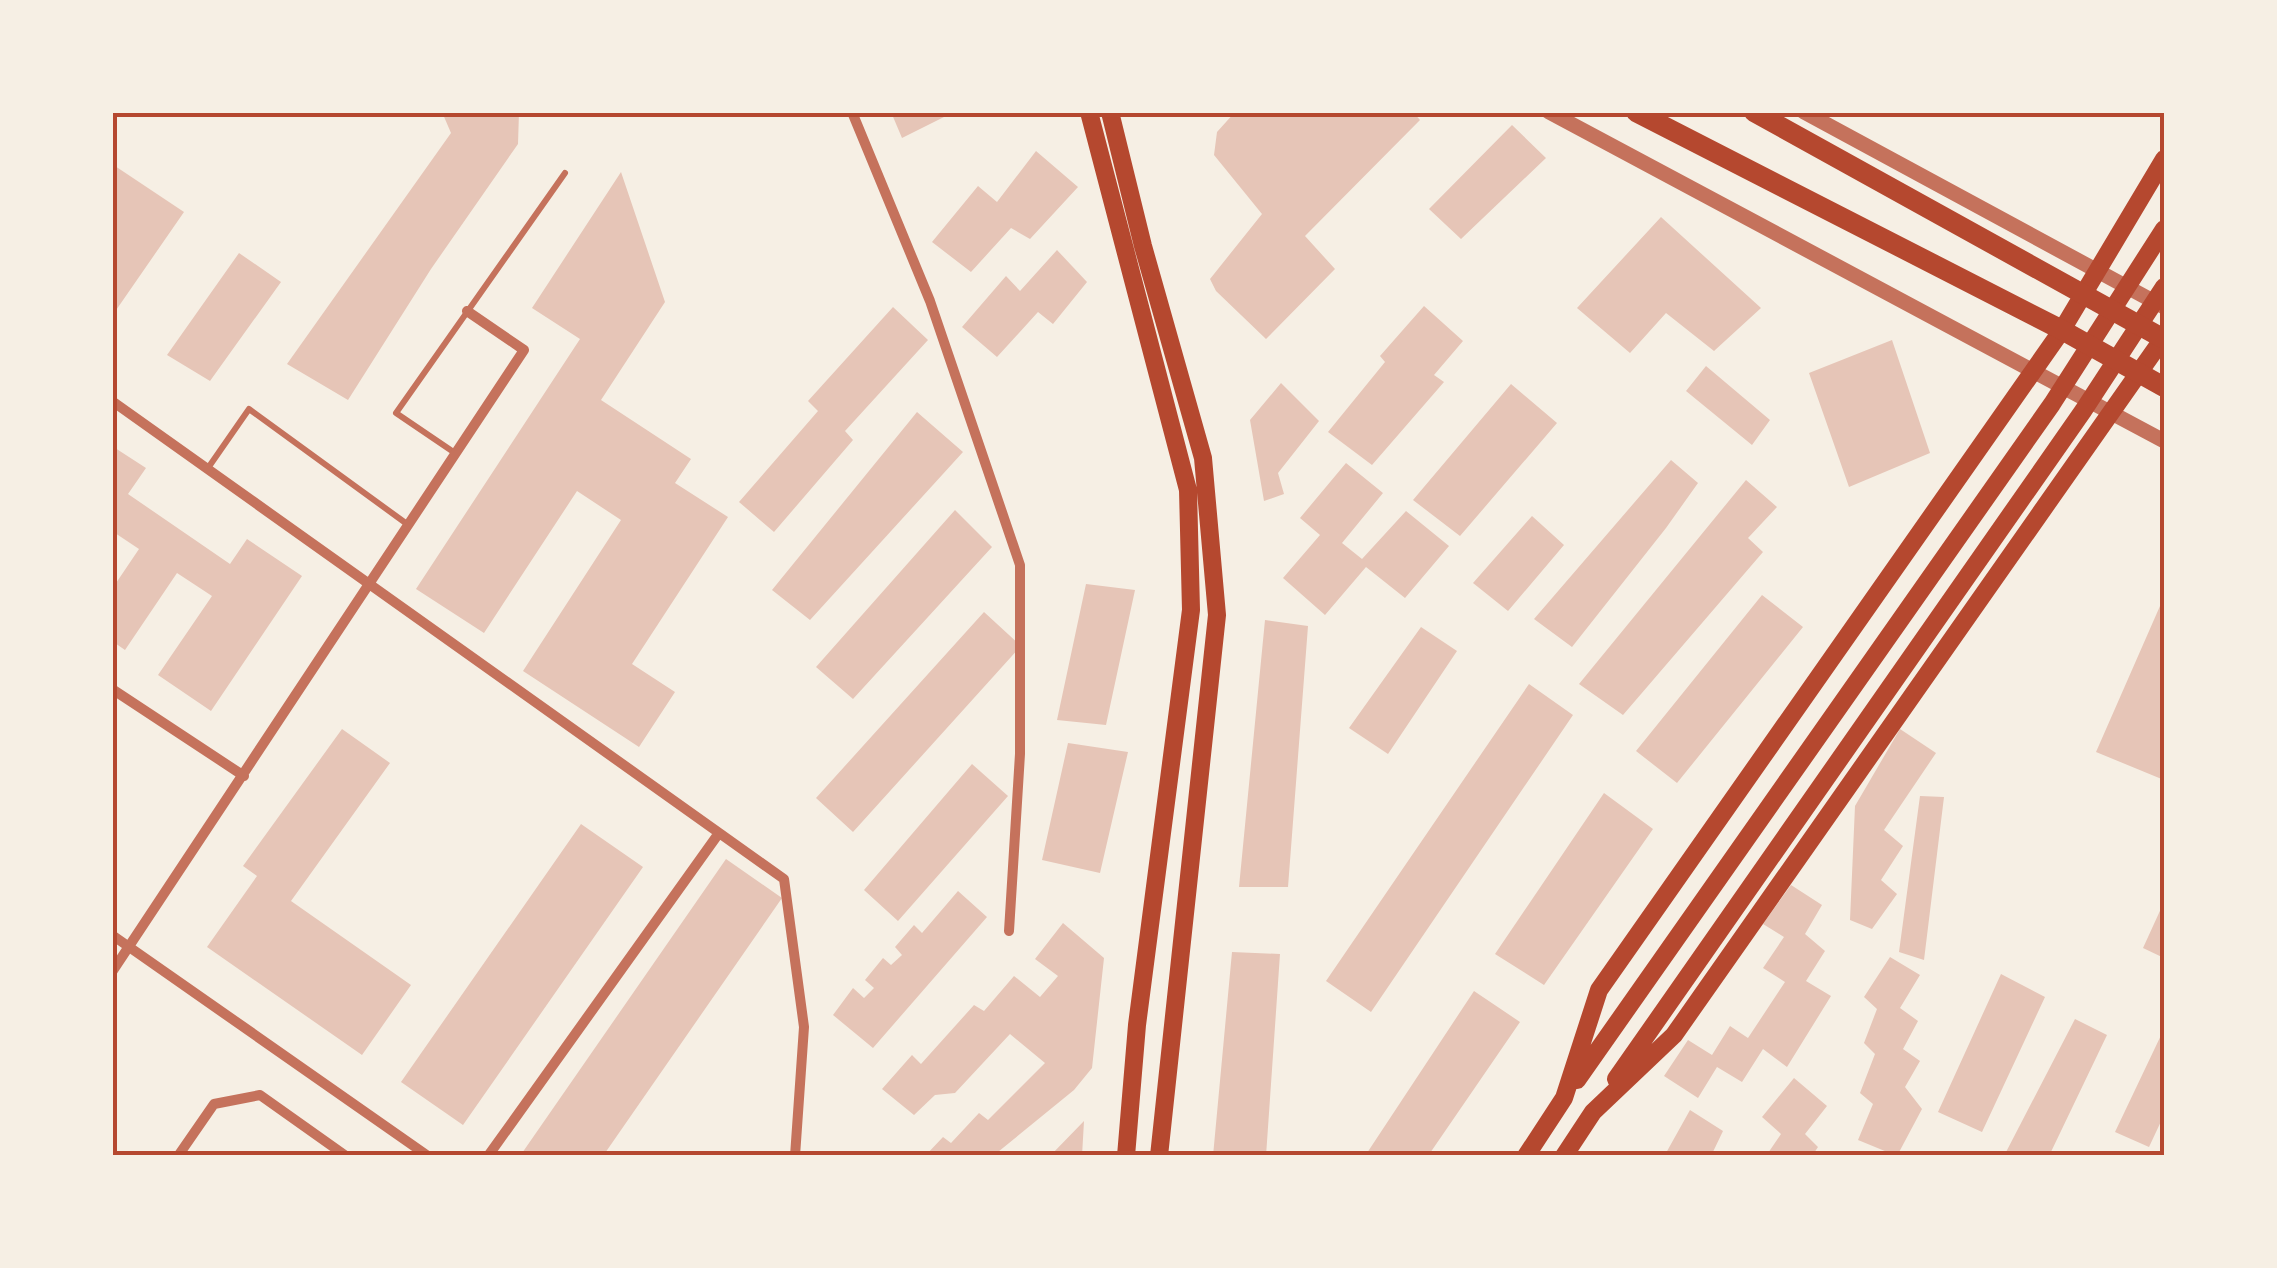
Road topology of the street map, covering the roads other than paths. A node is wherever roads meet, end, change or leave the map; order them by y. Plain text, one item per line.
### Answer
1 (852, 112) edge
2 (1089, 112) edge
3 (1110, 112) edge
4 (1549, 112) edge
5 (1636, 112) edge
6 (1754, 112) edge
7 (1804, 112) edge
8 (2164, 159) edge
9 (564, 172) dead end
10 (2164, 230) edge
11 (2098, 272) junction
12 (2164, 287) edge
13 (2084, 295) junction
14 (2164, 307) edge
15 (467, 311) junction
16 (2062, 330) junction
17 (2164, 338) edge
18 (2033, 371) junction
19 (2141, 374) junction
20 (2164, 387) edge
21 (112, 401) edge
22 (2112, 414) junction
23 (2164, 441) edge
24 (455, 453) junction
25 (208, 468) junction
26 (407, 524) junction
27 (368, 585) junction
28 (112, 690) edge
29 (244, 776) junction
30 (719, 833) junction
31 (1009, 931) dead end
32 (112, 935) edge
33 (129, 947) junction
34 (112, 972) edge
35 (1564, 1098) junction
36 (1593, 1112) junction
37 (178, 1156) edge
38 (346, 1156) edge
39 (428, 1156) edge
40 (488, 1156) edge
41 (795, 1156) edge
42 (1126, 1156) edge
43 (1159, 1156) edge
44 (1526, 1156) edge
45 (1564, 1156) edge

1 - 31 street
2 - 42 main road
3 - 43 main road
4 - 18 street
5 - 16 main road
6 - 13 main road
7 - 11 street
8 - 11 main road
9 - 15 lane
10 - 35 main road
11 - 13 main road
11 - 14 street
12 - 36 main road
13 - 16 main road
13 - 17 main road
15 - 24 street
15 - 24 lane
16 - 18 main road
16 - 19 main road
17 - 19 main road
18 - 22 street
18 - 35 main road
19 - 20 main road
19 - 22 main road
21 - 25 street
22 - 23 street
22 - 36 main road
24 - 26 street
25 - 26 lane
25 - 27 street
26 - 27 street
27 - 29 street
27 - 30 street
28 - 29 street
29 - 33 street
30 - 40 street
30 - 41 street
32 - 33 street
33 - 34 street
33 - 39 street
35 - 44 main road
36 - 45 main road
37 - 38 street

